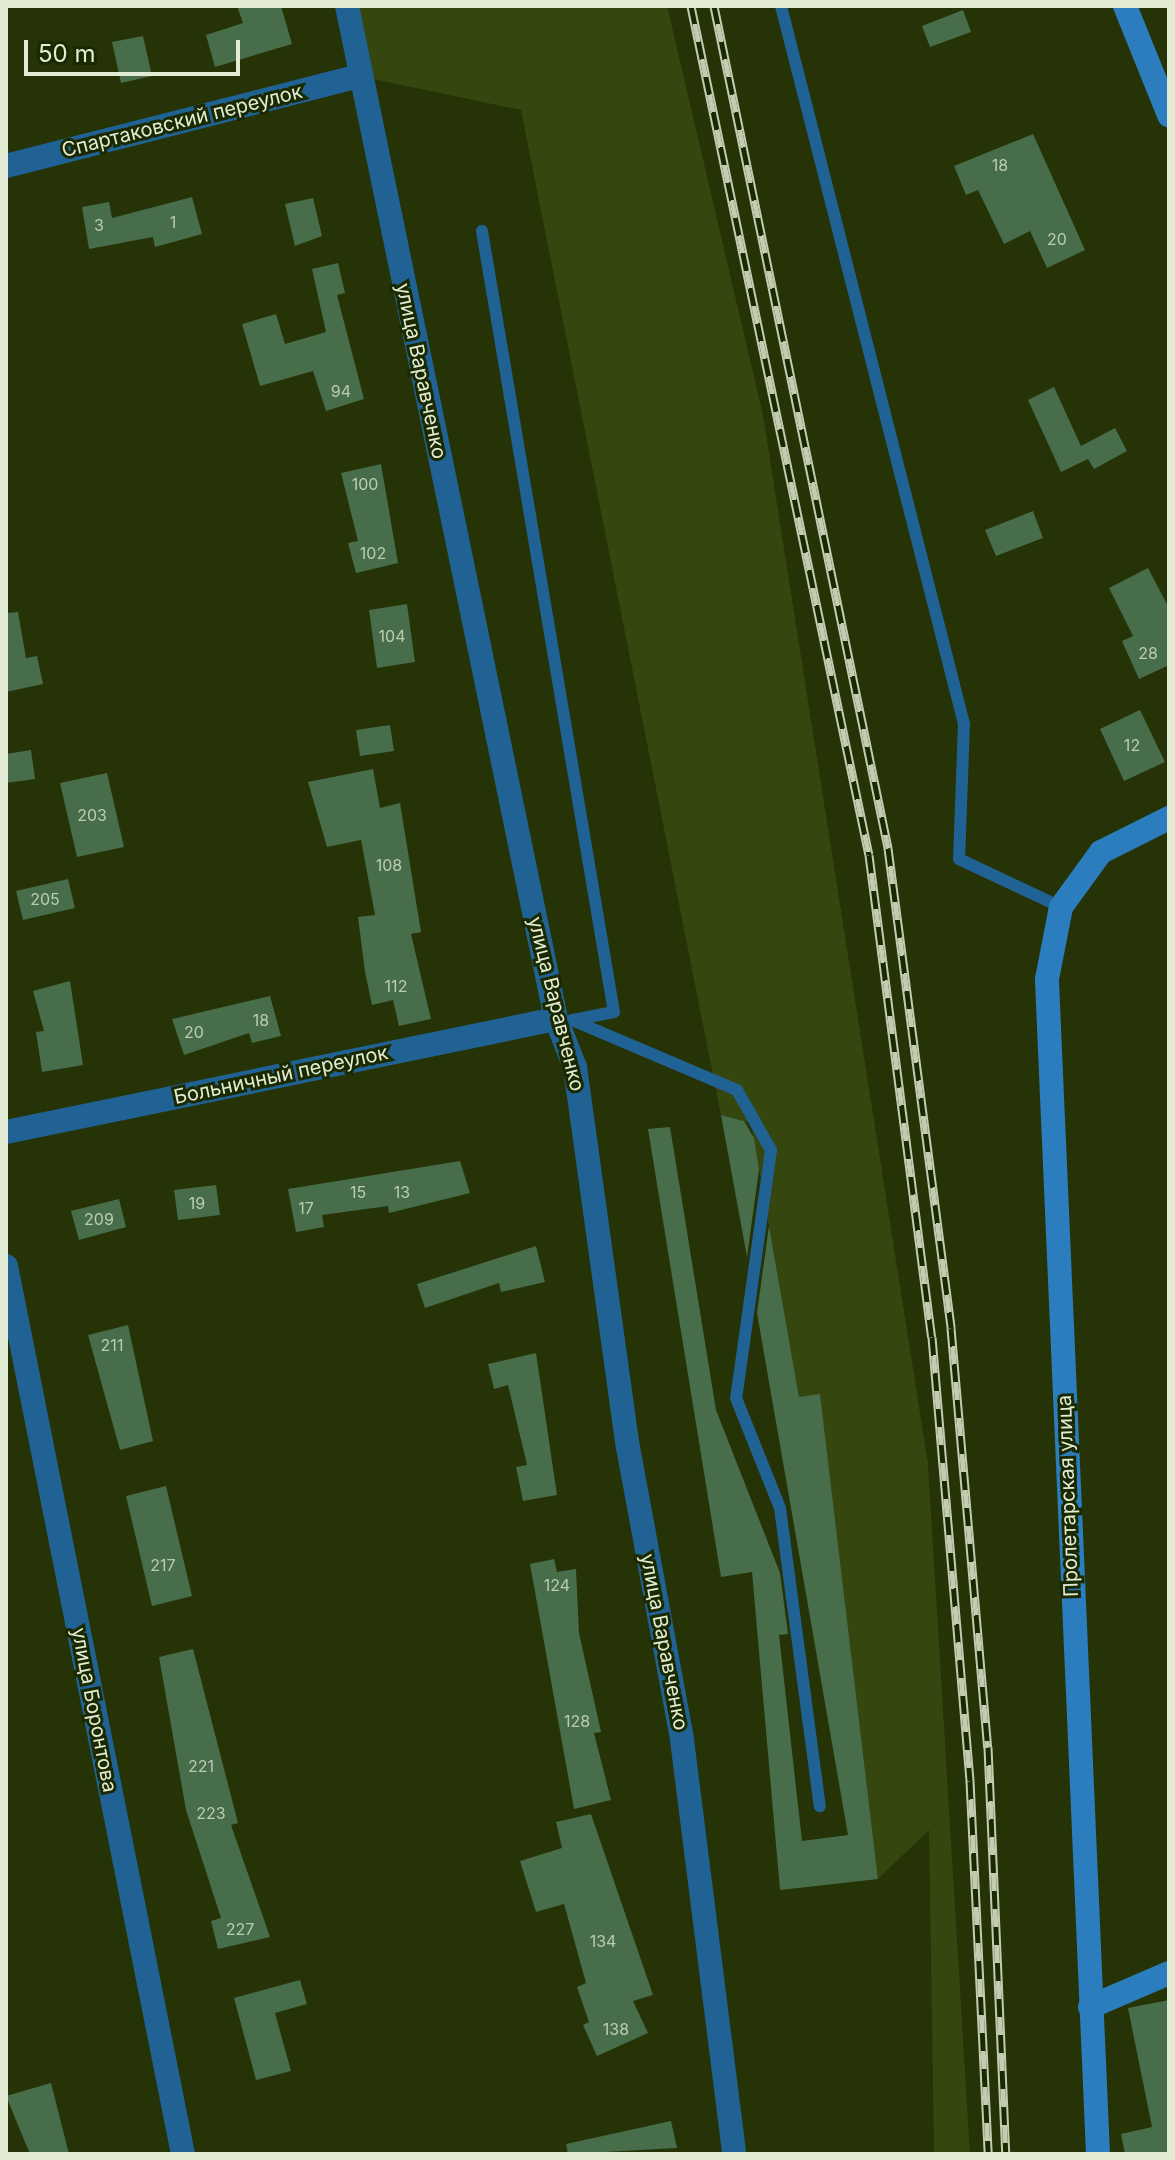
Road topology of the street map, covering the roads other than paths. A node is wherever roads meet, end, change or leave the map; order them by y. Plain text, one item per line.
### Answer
1 (347, 6) edge
2 (781, 6) edge
3 (1125, 6) edge
4 (359, 76) junction
5 (1169, 115) edge
6 (6, 166) edge
7 (482, 231) dead end
8 (1169, 818) edge
9 (1061, 907) junction
10 (564, 1020) junction
11 (6, 1132) edge
12 (6, 1266) edge
13 (820, 1806) dead end
14 (1169, 1973) edge
15 (1090, 2007) junction
16 (183, 2154) edge
17 (734, 2154) edge
18 (1098, 2154) edge

1 - 4 street, улица Варавченко
2 - 9 lane
3 - 5 street
4 - 6 street, Спартаковский переулок
4 - 10 street, улица Варавченко
7 - 10 lane
8 - 9 street, Пролетарская улица
9 - 15 street, Пролетарская улица
10 - 11 street, Больничный переулок
10 - 13 lane
10 - 17 street, улица Варавченко
12 - 16 street, улица Боронтова
14 - 15 street
15 - 18 street, Пролетарская улица

